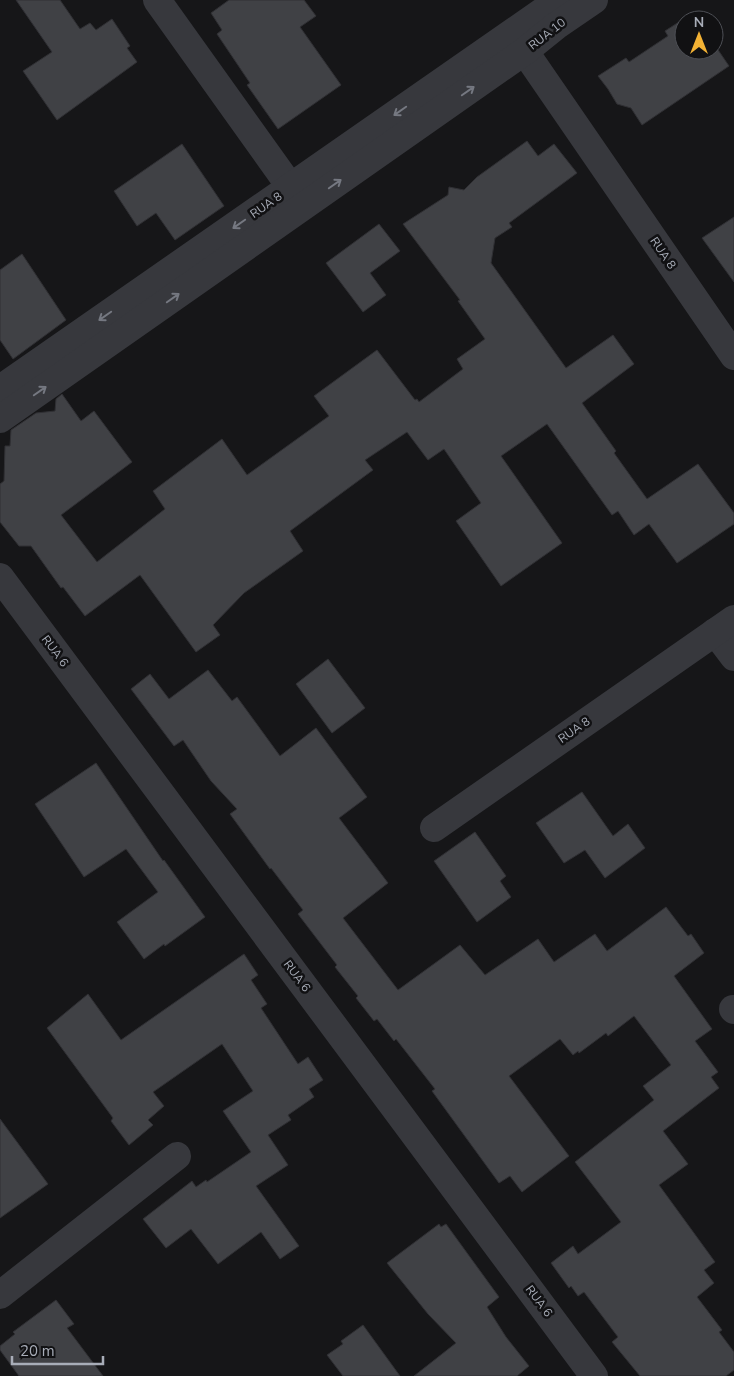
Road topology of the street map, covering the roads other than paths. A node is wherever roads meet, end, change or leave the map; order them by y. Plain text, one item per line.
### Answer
1 (157, 0) edge
2 (594, 0) edge
3 (549, 9) edge
4 (518, 42) junction
5 (297, 197) junction
6 (734, 356) edge
7 (0, 389) edge
8 (0, 419) edge
9 (0, 577) edge
10 (724, 625) edge
11 (734, 657) edge
12 (434, 828) dead end
13 (177, 1156) dead end
14 (0, 1295) edge
15 (594, 1376) edge

1 - 5 street
2 - 3 street, RUA 10
3 - 4 street, RUA 10
4 - 5 street, RUA 8
4 - 6 street, RUA 8
5 -> 7 street, RUA 8
8 -> 5 street, RUA 8
9 - 15 street, RUA 6
10 - 11 street, RUA 8
10 - 12 street, RUA 8
13 - 14 street

